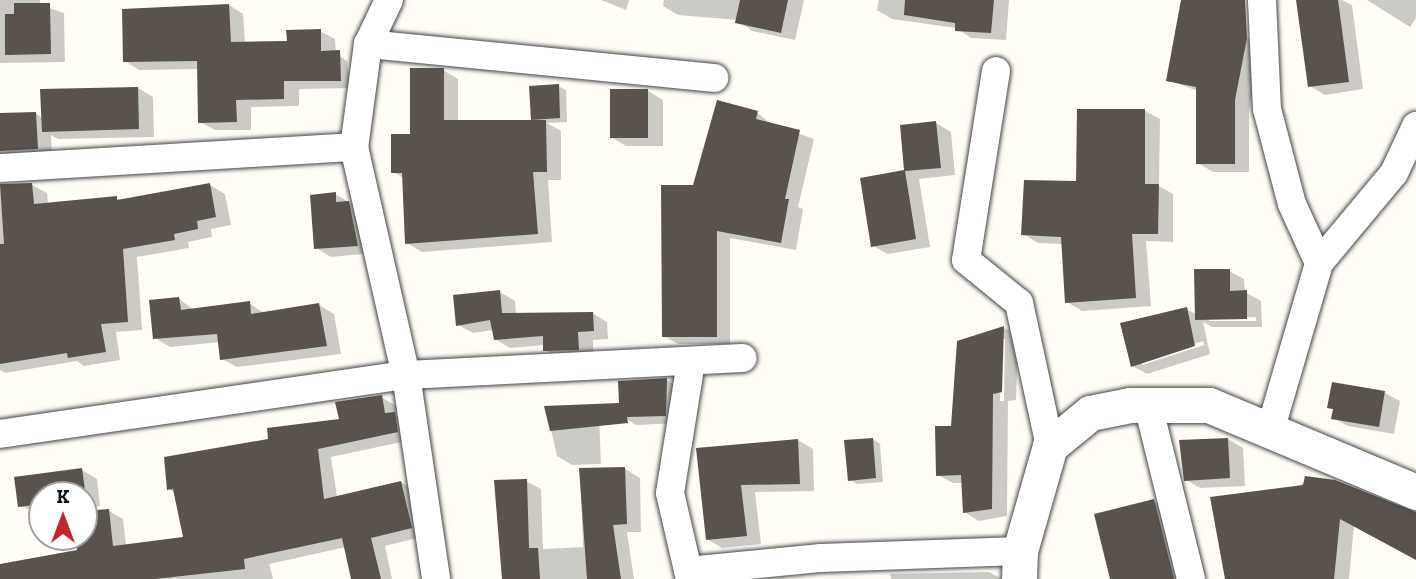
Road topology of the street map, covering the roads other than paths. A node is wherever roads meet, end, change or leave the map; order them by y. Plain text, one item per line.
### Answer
1 (389, 0) edge
2 (1262, 0) edge
3 (368, 44) junction
4 (996, 71) dead end
5 (714, 78) dead end
6 (1416, 126) edge
7 (354, 147) junction
8 (0, 168) edge
9 (1319, 263) junction
10 (744, 358) dead end
11 (691, 362) junction
12 (405, 375) junction
13 (1148, 405) junction
14 (1270, 431) junction
15 (0, 434) edge
16 (1050, 446) junction
17 (1416, 492) edge
18 (1019, 565) edge
19 (689, 575) edge
20 (436, 579) edge
21 (1191, 579) edge

1 - 3 street
2 - 9 street
3 - 5 street
3 - 7 street
4 - 16 street
6 - 9 street
7 - 8 street
7 - 12 street
9 - 14 street
10 - 11 street
11 - 12 street
11 - 19 street
12 - 15 street
12 - 20 street
13 - 14 street
13 - 16 street
13 - 21 street
14 - 17 street
16 - 18 street
18 - 19 street

